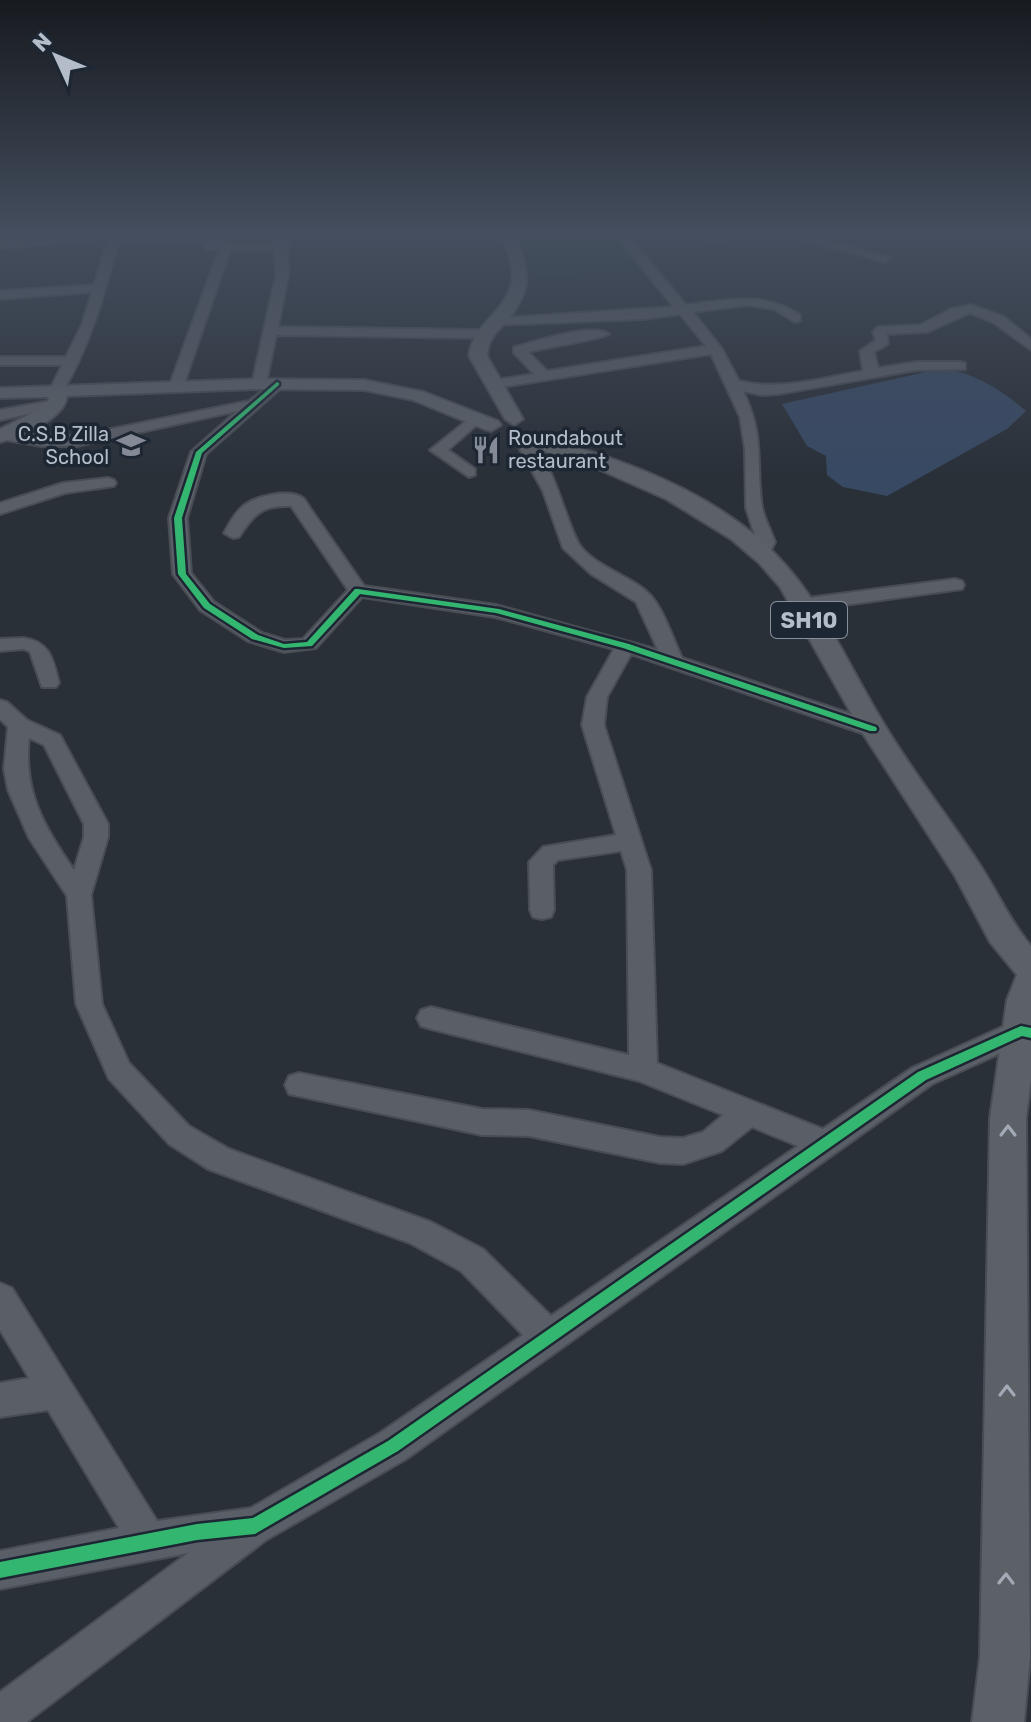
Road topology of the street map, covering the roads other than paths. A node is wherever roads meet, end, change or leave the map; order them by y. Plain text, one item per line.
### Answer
1 (94, 312) edge
2 (202, 312) edge
3 (275, 312) edge
4 (507, 312) edge
5 (662, 312) edge
6 (688, 312) edge
7 (787, 312) edge
8 (956, 312) edge
9 (982, 312) edge
10 (795, 318) dead end
11 (586, 320) junction
12 (499, 322) junction
13 (271, 331) junction
14 (613, 333) dead end
15 (482, 334) junction
16 (593, 334) junction
17 (1031, 346) edge
18 (715, 349) junction
19 (0, 361) edge
20 (74, 361) junction
21 (960, 366) dead end
22 (870, 375) junction
23 (544, 376) junction
24 (268, 384) junction
25 (495, 384) junction
26 (733, 384) junction
27 (176, 387) junction
28 (145, 388) junction
29 (0, 390) edge
30 (50, 400) junction
31 (256, 405) junction
32 (514, 419) junction
33 (483, 422) junction
34 (1, 429) edge
35 (530, 443) junction
36 (70, 463) junction
37 (469, 472) dead end
38 (108, 483) dead end
39 (0, 509) edge
40 (233, 533) dead end
41 (762, 552) junction
42 (955, 585) dead end
43 (358, 591) junction
44 (800, 605) junction
45 (0, 645) edge
46 (626, 646) junction
47 (674, 663) junction
48 (49, 683) dead end
49 (10, 716) edge
50 (873, 729) junction
51 (632, 841) junction
52 (79, 895) junction
53 (989, 906) junction
54 (542, 910) dead end
55 (1031, 937) edge
56 (1031, 960) edge
57 (1031, 968) edge
58 (1031, 980) edge
59 (431, 1018) dead end
60 (1026, 1032) edge
61 (643, 1070) junction
62 (299, 1085) dead end
63 (749, 1112) junction
64 (825, 1143) junction
65 (0, 1299) edge
66 (548, 1336) junction
67 (57, 1391) junction
68 (0, 1400) edge
69 (255, 1526) junction
70 (148, 1541) junction
71 (0, 1570) edge
72 (0, 1717) edge
73 (998, 1722) edge

1 - 20 street
2 - 27 street
3 - 13 street
4 - 12 main road
5 - 11 street
6 - 18 street
7 - 10 street
8 - 22 street
9 - 17 street
11 - 12 street
11 - 16 street
12 - 15 main road
13 - 15 street
13 - 24 street
14 - 16 street
15 - 25 main road
16 - 23 street
18 - 23 street
18 - 26 street
19 - 20 street
20 - 30 street
21 - 22 street
22 - 26 street
23 - 25 street
24 - 27 main road, SH10
24 - 31 street
24 - 33 main road, SH10
25 - 32 main road
26 - 41 street
27 - 28 main road, SH10
28 - 30 main road, SH10
28 - 30 main road
29 - 30 main road
30 - 34 main road, SH10
31 - 36 street
31 - 43 street
32 - 33 main road
32 - 35 main road
33 - 35 main road, SH10
33 - 37 street
34 - 36 street
35 - 41 main road, SH10
35 - 47 street
36 - 38 street
36 - 39 street
40 - 43 street
41 - 44 main road, SH10
42 - 44 street
43 - 46 street
44 - 50 main road, SH10
45 - 48 street
46 - 47 street
46 - 51 street
47 - 50 street
49 - 52 street
49 - 52 street
50 - 53 main road, SH10
51 - 54 street
51 - 61 street
52 - 66 street
53 - 55 main road, SH10
53 - 57 main road, SH10
56 - 57 main road, SH10
58 - 60 main road
59 - 61 street
60 - 64 street
73 -> 60 main road
61 - 63 street
62 - 63 street
63 - 64 street
64 - 66 street
65 - 67 street
66 - 69 street
67 - 68 street
67 - 70 street
69 - 70 street
69 - 72 street
70 - 71 street

